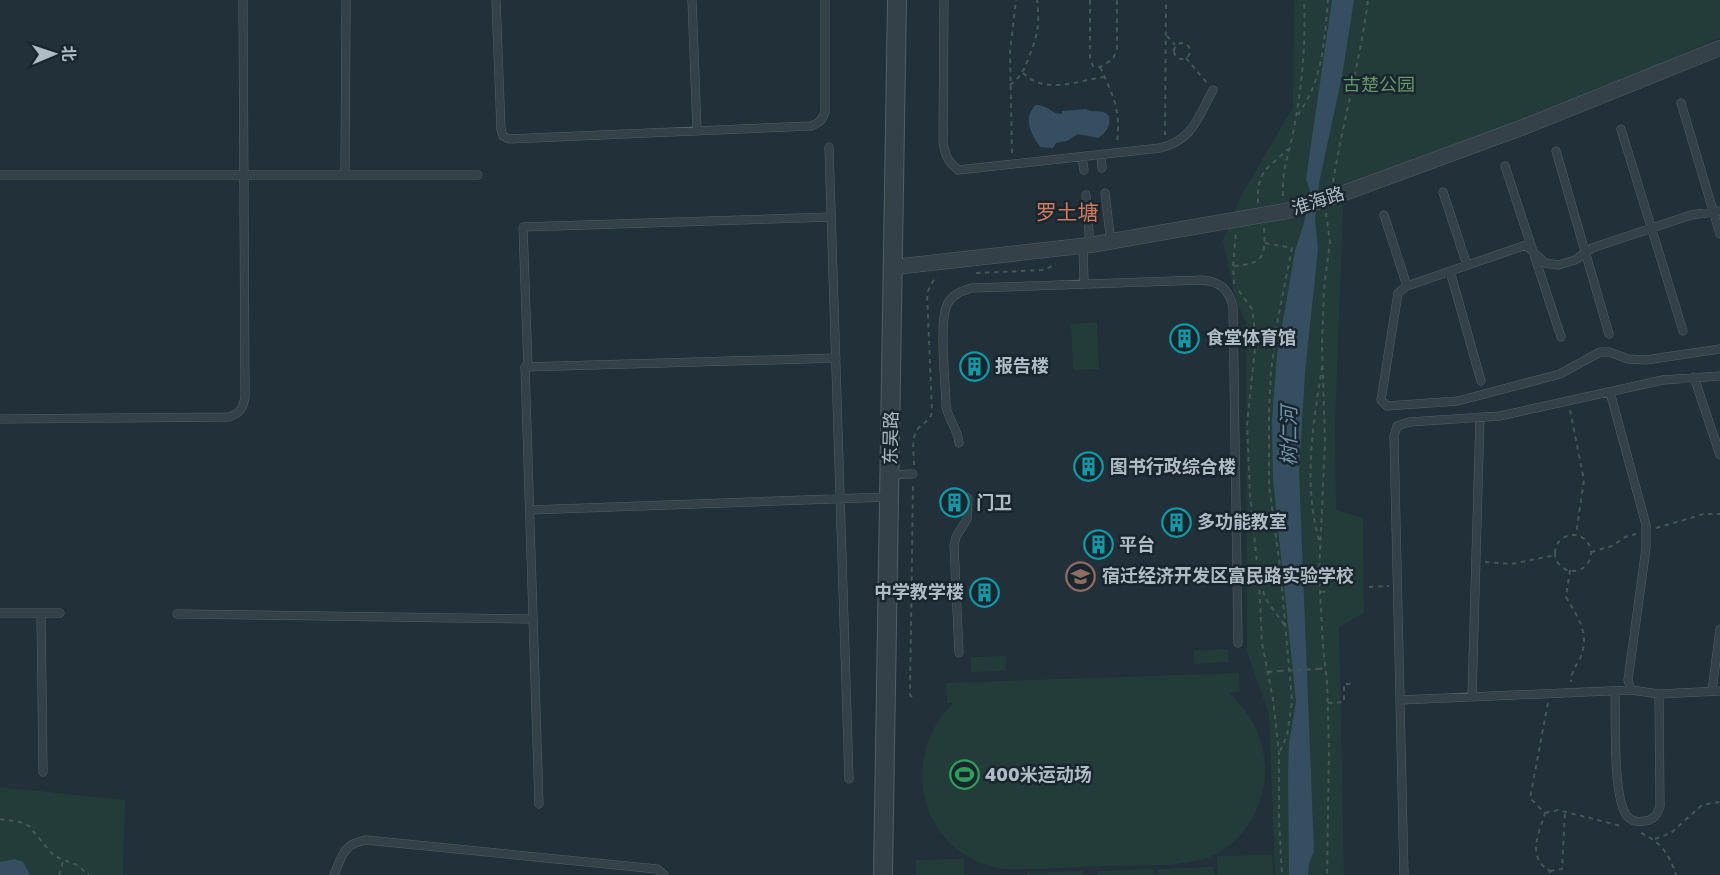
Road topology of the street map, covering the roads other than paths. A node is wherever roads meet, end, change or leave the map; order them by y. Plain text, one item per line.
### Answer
1 (243, 0) edge
2 (346, 0) edge
3 (496, 0) edge
4 (692, 0) edge
5 (825, 0) edge
6 (897, 0) edge
7 (944, 0) edge
8 (1720, 48) edge
9 (1213, 90) road end
10 (1681, 103) dead end
11 (1621, 129) dead end
12 (697, 131) junction
13 (829, 147) dead end
14 (1556, 151) dead end
15 (1101, 155) junction
16 (1082, 157) junction
17 (1505, 166) dead end
18 (1102, 168) dead end
19 (1084, 170) dead end
20 (0, 175) edge
21 (243, 175) junction
22 (345, 175) junction
23 (478, 175) dead end
24 (1443, 192) dead end
25 (1105, 193) dead end
26 (1086, 195) dead end
27 (1717, 211) edge
28 (1384, 215) dead end
29 (831, 217) junction
30 (1651, 228) junction
31 (1720, 234) edge
32 (1111, 243) junction
33 (1081, 246) junction
34 (1586, 252) junction
35 (1534, 254) junction
36 (1467, 265) junction
37 (894, 267) junction
38 (1450, 271) junction
39 (1084, 284) junction
40 (1407, 286) junction
41 (1683, 331) dead end
42 (1609, 334) dead end
43 (1561, 337) dead end
44 (1720, 349) edge
45 (836, 358) junction
46 (528, 367) junction
47 (1720, 376) edge
48 (1694, 377) junction
49 (1481, 381) dead end
50 (1610, 392) junction
51 (1480, 417) junction
52 (0, 418) edge
53 (959, 443) dead end
54 (1720, 455) edge
55 (914, 474) road end
56 (890, 475) junction
57 (890, 497) junction
58 (969, 498) dead end
59 (840, 499) junction
60 (530, 510) junction
61 (0, 613) edge
62 (41, 613) junction
63 (60, 613) dead end
64 (177, 614) dead end
65 (534, 619) junction
66 (1720, 629) edge
67 (1238, 643) dead end
68 (959, 652) dead end
69 (1631, 690) junction
70 (1615, 691) junction
71 (1716, 691) edge
72 (1659, 694) junction
73 (1472, 697) junction
74 (1400, 700) junction
75 (43, 772) dead end
76 (849, 779) dead end
77 (539, 804) dead end
78 (334, 875) edge
79 (664, 875) edge
80 (883, 875) edge
81 (1404, 875) edge

1 - 21 lane
2 - 22 lane
3 - 12 lane
4 - 12 lane
5 - 12 lane
6 - 37 street, 东吴路
7 - 16 lane
8 - 32 street, 淮海路, bridge
9 - 15 lane
10 - 27 lane
11 - 30 lane
13 - 29 lane
14 - 34 lane
15 - 16 lane
15 - 18 lane
16 - 19 lane
17 - 35 lane
20 - 21 lane
21 - 22 lane
21 - 52 lane
22 - 23 lane
24 - 36 lane
25 - 32 lane
26 - 33 lane
27 - 30 lane
27 - 31 lane
28 - 40 lane
29 - 45 lane
29 - 46 lane
30 - 34 lane
30 - 41 lane
32 - 33 street, 淮海路
33 - 37 street, 淮海路
33 - 39 lane
34 - 35 lane
34 - 42 lane
35 - 36 lane
35 - 43 lane
36 - 38 lane
37 - 56 street, 东吴路
38 - 40 lane
38 - 49 lane
39 - 53 lane
39 - 67 lane
40 - 44 lane
45 - 46 lane
45 - 59 lane
46 - 60 lane
47 - 48 lane
48 - 50 lane
48 - 54 lane
50 - 51 lane
50 - 69 lane
51 - 73 lane
51 - 74 lane
55 - 56 lane
56 - 57 street, 东吴路
57 - 59 lane
57 - 80 street, 东吴路
58 - 68 lane
59 - 60 lane
59 - 76 lane
60 - 65 lane
61 - 62 lane
62 - 63 lane
62 - 75 lane
64 - 65 lane
65 - 77 lane
66 - 71 lane
69 - 70 lane
69 - 72 lane
70 - 72 lane
70 - 73 lane
71 - 72 lane
73 - 74 lane
74 - 81 lane
78 - 79 lane

